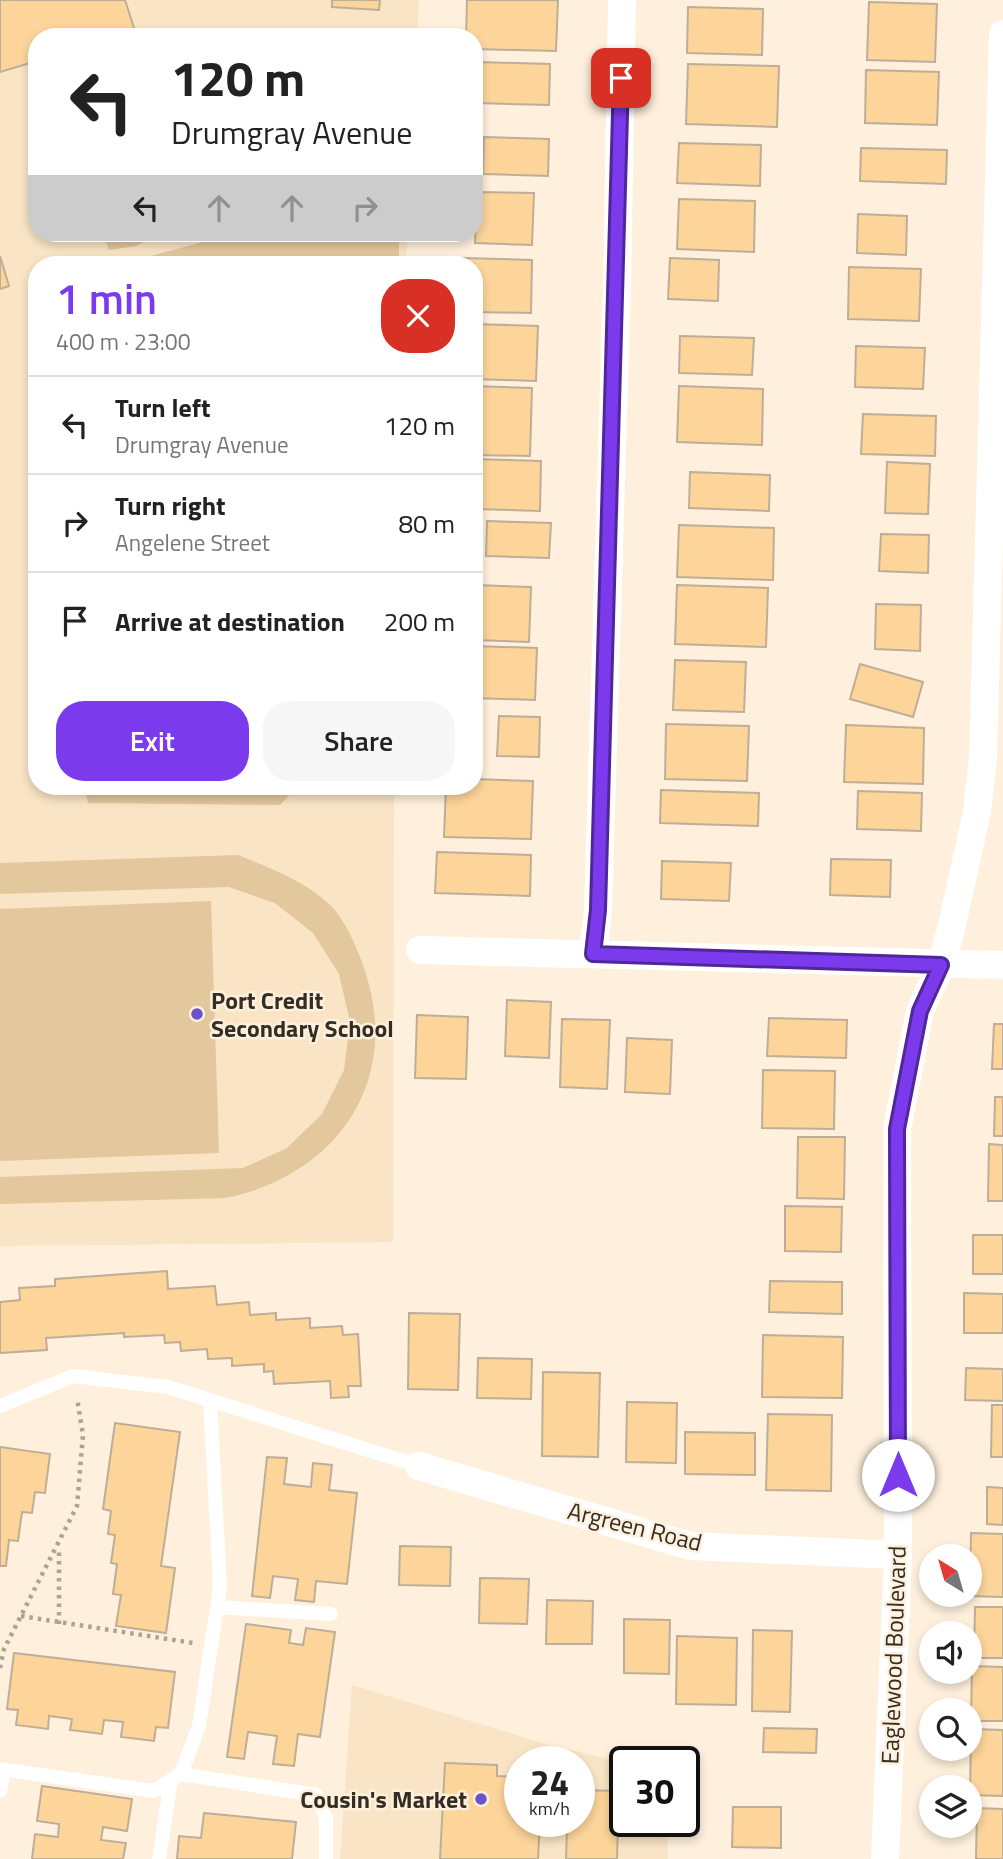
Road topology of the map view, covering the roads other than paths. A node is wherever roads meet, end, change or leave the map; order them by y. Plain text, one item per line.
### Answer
1 (622, 0) edge
2 (1003, 34) edge
3 (421, 950) dead end
4 (593, 954) junction
5 (941, 965) junction
6 (1003, 965) edge
7 (210, 1400) junction
8 (0, 1406) edge
9 (419, 1466) joint
10 (898, 1555) junction
11 (217, 1607) junction
12 (331, 1614) dead end
13 (2, 1769) edge
14 (176, 1777) junction
15 (0, 1791) edge
16 (159, 1859) edge
17 (326, 1859) edge
18 (885, 1859) edge

1 - 4 street
2 - 5 street, Eaglewood Boulevard
3 - 4 street
4 - 5 street
5 - 6 street
5 - 10 street, Eaglewood Boulevard
7 - 8 lane
7 - 9 lane
7 - 11 lane
9 - 10 street, Argreen Road
10 - 18 street, Eaglewood Boulevard
11 - 12 lane
11 - 14 lane
13 - 14 lane
13 - 15 lane
14 - 16 lane
14 - 17 lane

